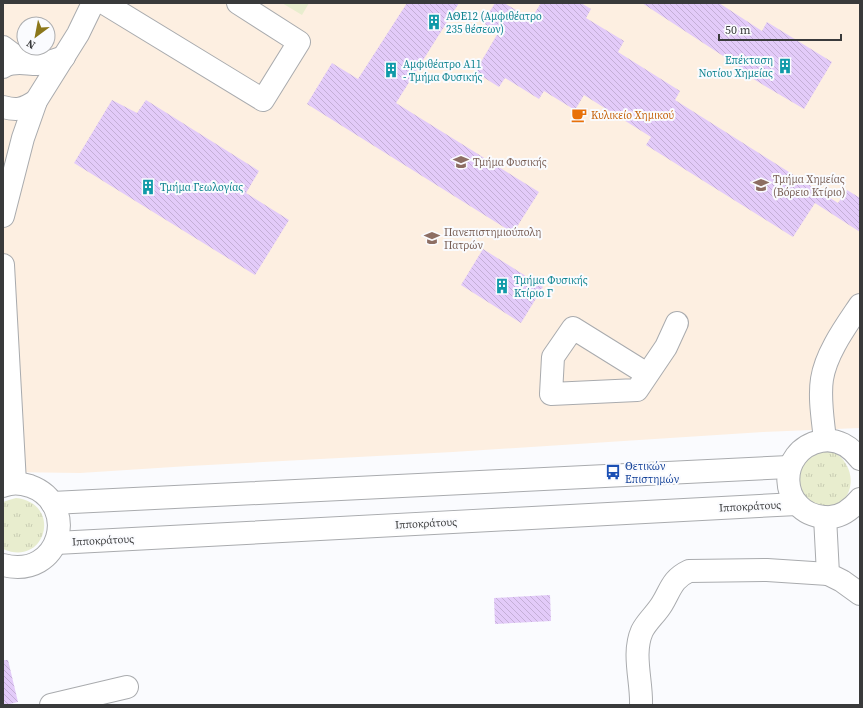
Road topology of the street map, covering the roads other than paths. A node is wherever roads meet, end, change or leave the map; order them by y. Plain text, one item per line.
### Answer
1 (93, 3) edge
2 (238, 3) edge
3 (116, 6) edge
4 (3, 47) edge
5 (64, 57) junction
6 (13, 64) edge
7 (36, 101) junction
8 (3, 107) edge
9 (3, 216) edge
10 (3, 265) edge
11 (860, 305) edge
12 (677, 323) dead end
13 (647, 374) dead end
14 (825, 440) junction
15 (860, 459) edge
16 (789, 467) junction
17 (9, 485) edge
18 (860, 499) edge
19 (52, 502) junction
20 (797, 504) junction
21 (825, 517) junction
22 (56, 543) junction
23 (3, 565) edge
24 (828, 574) junction
25 (860, 594) edge
26 (127, 687) dead end
27 (51, 705) edge
28 (641, 705) edge

1 - 5 street
2 - 3 street
4 - 6 street
5 - 6 street
5 - 7 street
7 - 8 street
7 - 9 street
10 - 17 street
11 - 14 street
12 - 13 street
14 - 15 street
14 - 16 street
16 - 19 street
16 - 20 street
17 - 19 street
18 - 21 street
19 - 22 street
20 - 21 street
20 - 22 street, Ιπποκράτους
21 - 24 street
22 - 23 street
24 - 25 street
24 - 28 street
26 - 27 street

